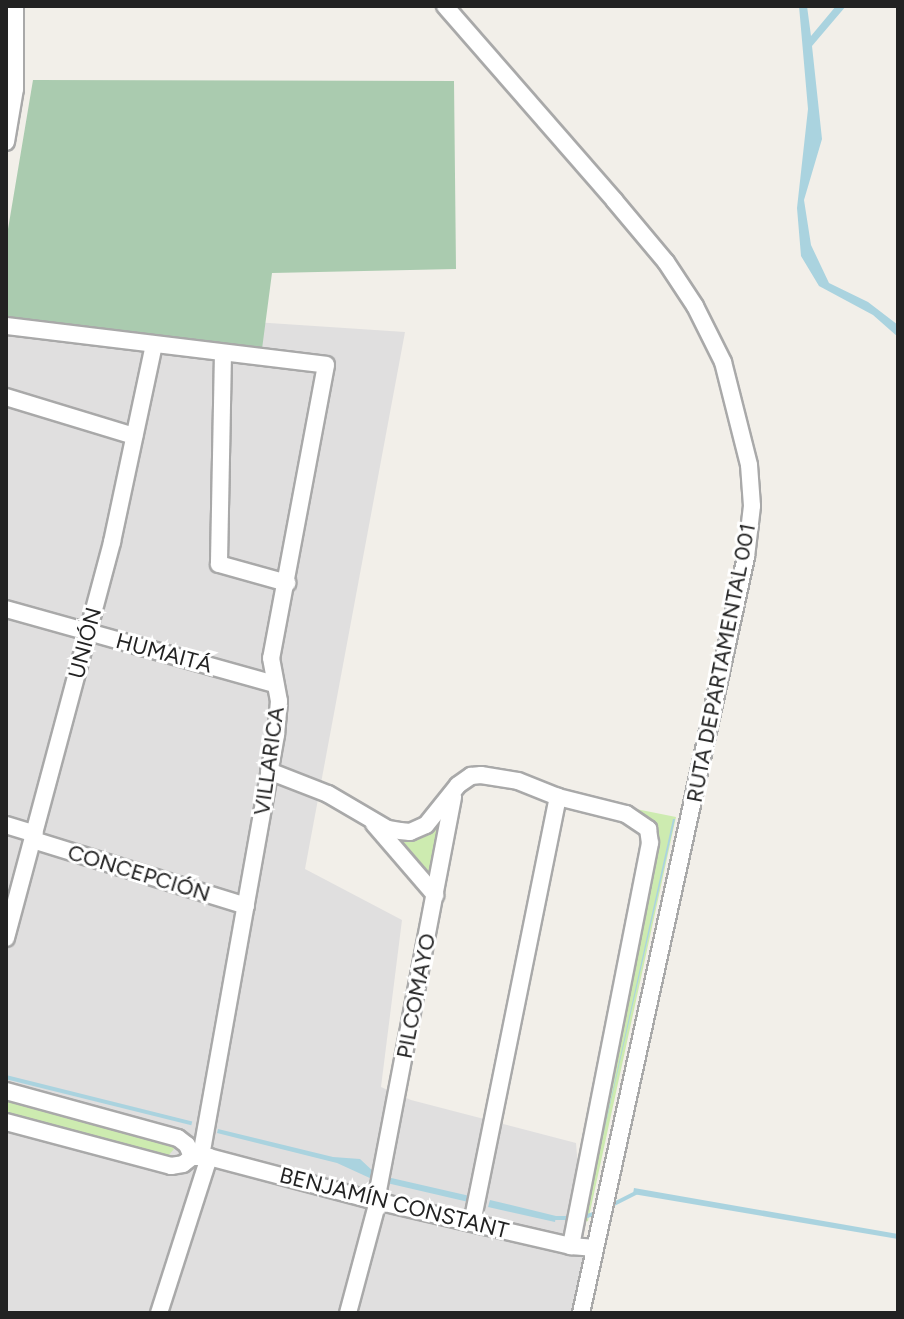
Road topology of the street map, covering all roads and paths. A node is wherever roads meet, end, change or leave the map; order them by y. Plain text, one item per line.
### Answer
1 (15, 6) edge
2 (445, 6) edge
3 (6, 142) edge
4 (6, 326) edge
5 (154, 345) junction
6 (223, 353) junction
7 (6, 397) edge
8 (134, 436) junction
9 (287, 583) junction
10 (6, 609) edge
11 (88, 632) junction
12 (275, 684) junction
13 (269, 771) junction
14 (454, 791) junction
15 (558, 797) junction
16 (368, 817) junction
17 (6, 825) edge
18 (34, 837) junction
19 (435, 895) junction
20 (246, 906) junction
21 (6, 938) edge
22 (6, 1091) edge
23 (6, 1122) edge
24 (201, 1157) junction
25 (377, 1201) junction
26 (472, 1223) junction
27 (571, 1246) junction
28 (595, 1248) junction
29 (159, 1313) edge
30 (348, 1313) edge
31 (581, 1313) edge

1 - 3 street
2 - 28 street, RUTA DEPARTAMENTAL 001
4 - 5 street
5 - 6 street
5 - 8 street, UNIÓN
6 - 9 street
6 - 9 street, VILLARICA
7 - 8 street
8 - 11 street, UNIÓN
9 - 12 street, VILLARICA
10 - 11 street, HUMAITÁ
11 - 12 street, HUMAITÁ
11 - 18 street, UNIÓN
12 - 13 street, VILLARICA
13 - 16 street
13 - 20 street, VILLARICA
14 - 15 street
14 - 16 street
14 - 19 street, PILCOMAYO
15 - 26 street
15 - 27 street
16 - 19 street
17 - 18 street, CONCEPCIÓN
18 - 20 street, CONCEPCIÓN
18 - 21 street, UNIÓN
19 - 25 street, PILCOMAYO
20 - 24 street, VILLARICA
22 - 24 street, BENJAMÍN CONSTANT
23 - 24 street, BENJAMÍN CONSTANT
24 - 25 street, BENJAMÍN CONSTANT
24 - 29 street, VILLARICA
25 - 26 street, BENJAMÍN CONSTANT
25 - 30 street, PILCOMAYO
26 - 27 street, BENJAMÍN CONSTANT
27 - 28 street, BENJAMÍN CONSTANT
28 - 31 street, RUTA DEPARTAMENTAL 001

